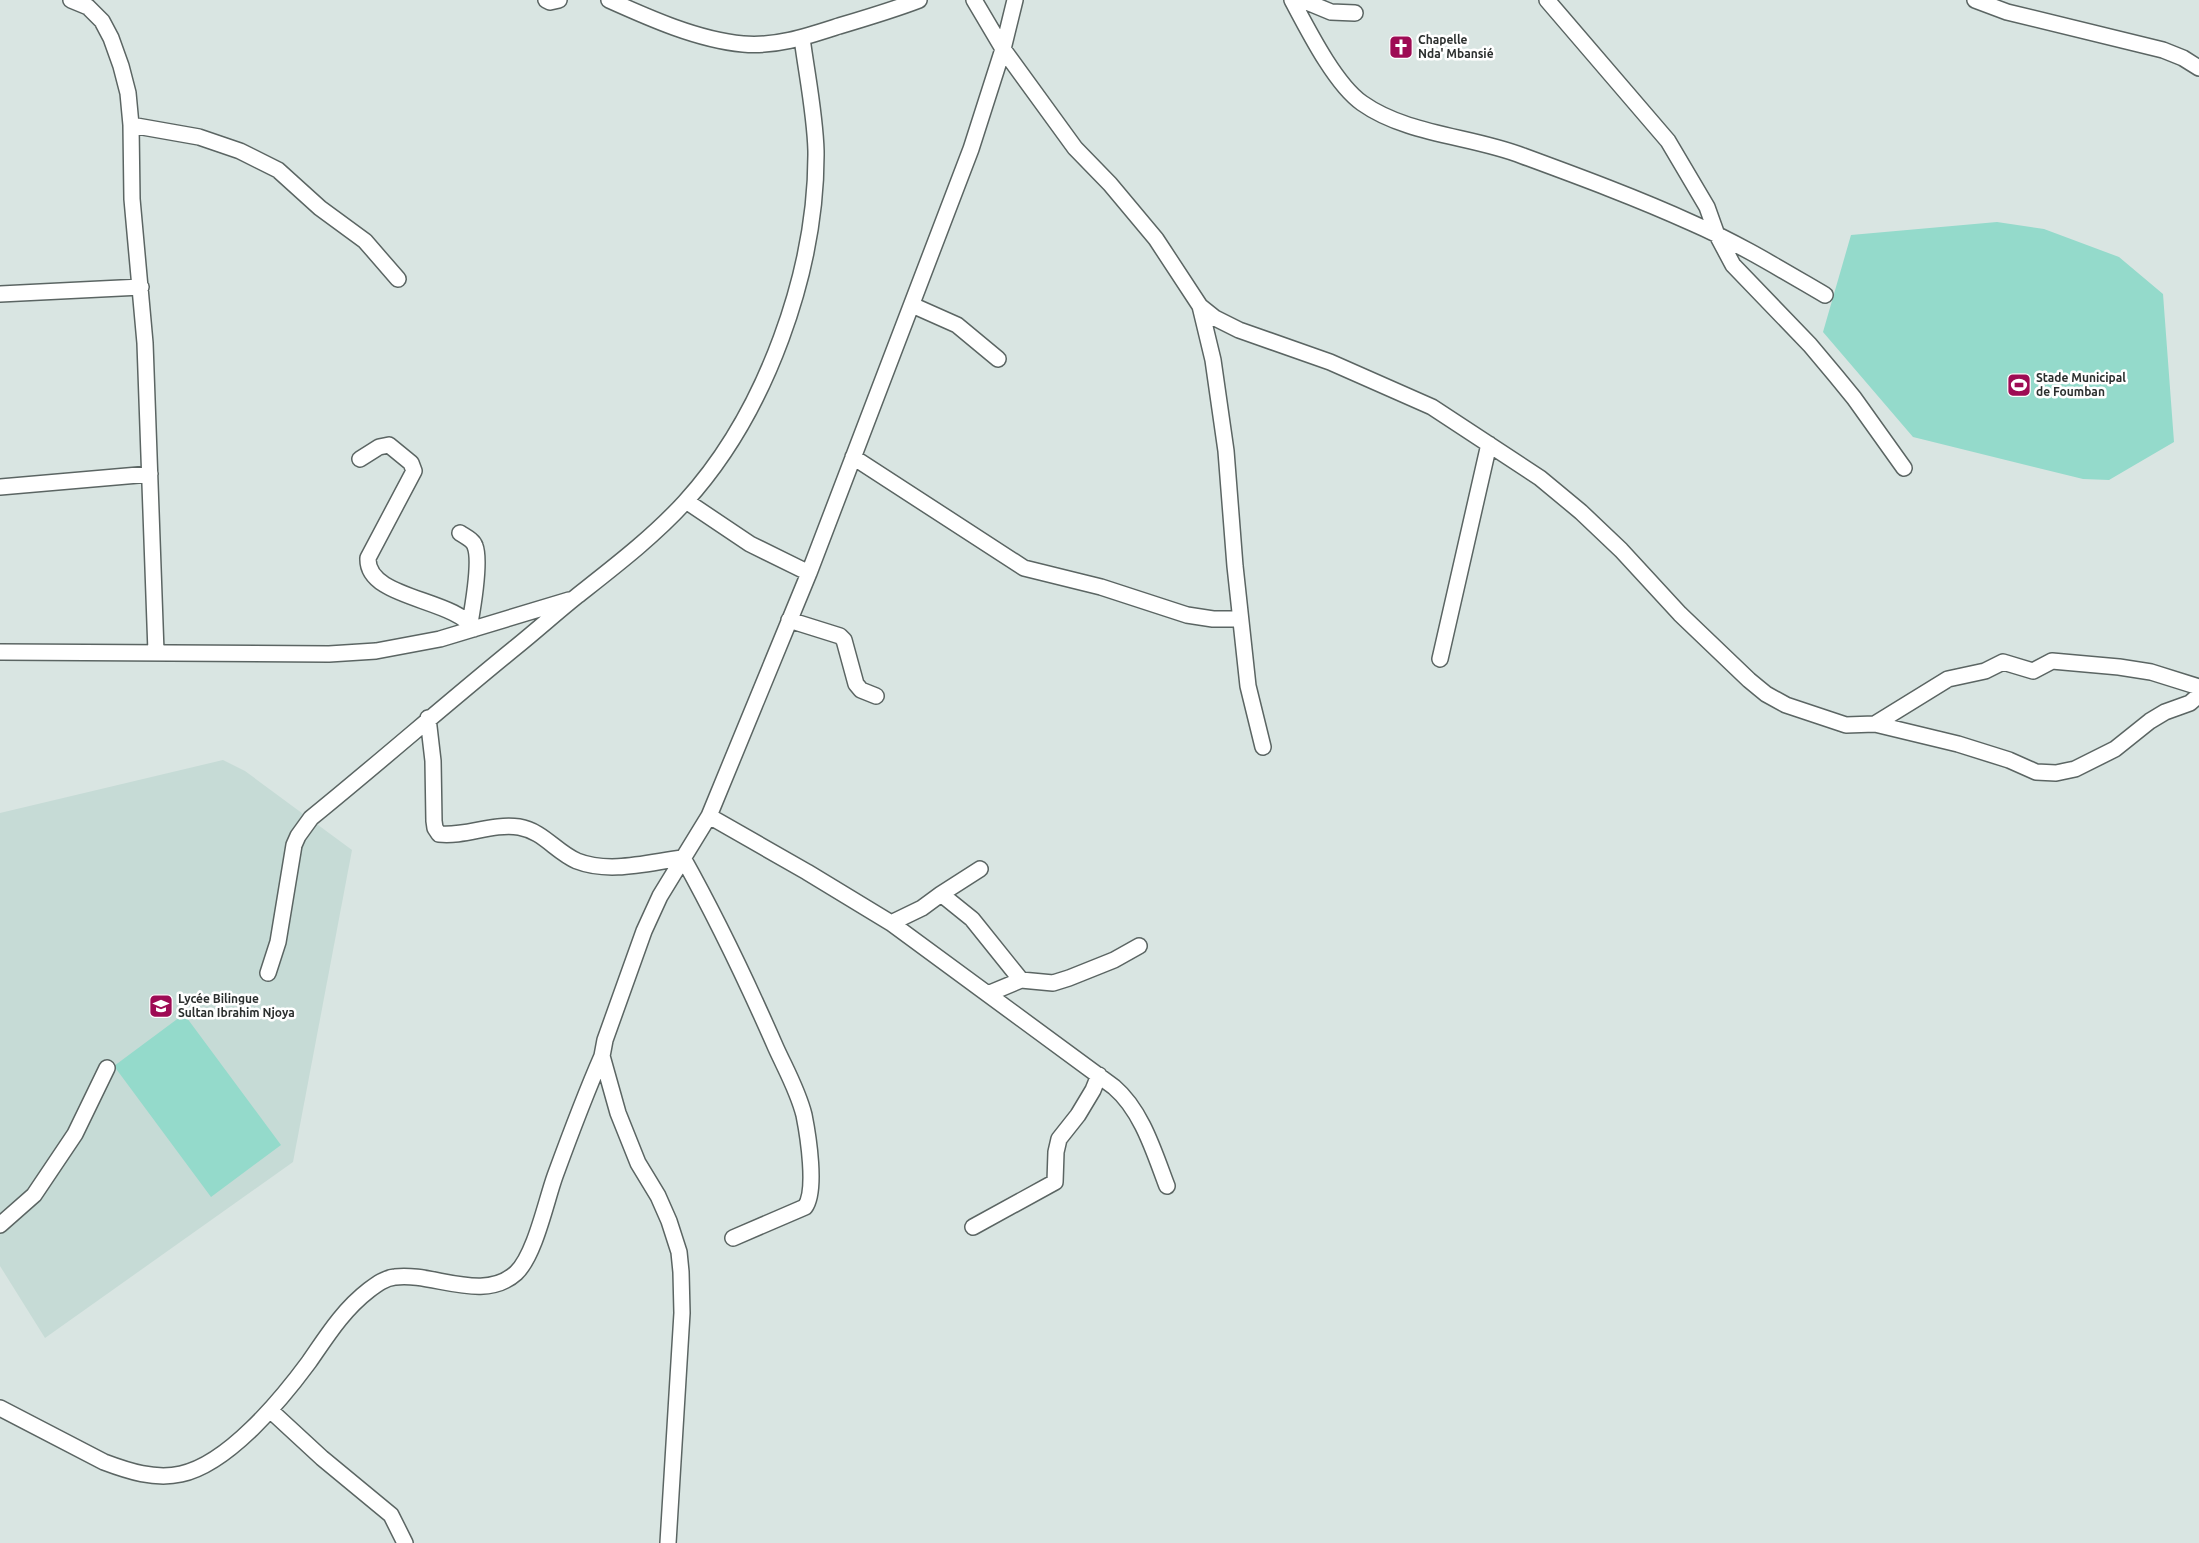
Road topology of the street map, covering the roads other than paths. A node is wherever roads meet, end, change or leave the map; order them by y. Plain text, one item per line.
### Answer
1 (71, 0) edge
2 (546, 0) edge
3 (559, 0) edge
4 (609, 0) edge
5 (919, 0) edge
6 (974, 0) edge
7 (1015, 0) edge
8 (1292, 0) edge
9 (1302, 0) edge
10 (1547, 0) edge
11 (1975, 0) edge
12 (87, 4) edge
13 (1355, 13) dead end
14 (802, 38) junction
15 (1004, 49) junction
16 (2199, 68) edge
17 (131, 125) junction
18 (1717, 234) junction
19 (398, 279) dead end
20 (141, 287) junction
21 (0, 294) edge
22 (1825, 295) dead end
23 (912, 305) junction
24 (1200, 306) junction
25 (998, 359) dead end
26 (1489, 444) junction
27 (853, 457) junction
28 (360, 458) dead end
29 (1904, 468) dead end
30 (150, 474) junction
31 (0, 487) edge
32 (686, 501) junction
33 (460, 533) dead end
34 (809, 573) junction
35 (575, 598) junction
36 (1240, 619) junction
37 (789, 620) junction
38 (472, 626) junction
39 (0, 652) edge
40 (156, 652) junction
41 (1440, 659) dead end
42 (2199, 687) edge
43 (2199, 695) edge
44 (876, 696) dead end
45 (428, 718) junction
46 (1875, 724) junction
47 (1263, 748) dead end
48 (709, 816) junction
49 (683, 858) junction
50 (980, 869) dead end
51 (941, 894) junction
52 (891, 923) junction
53 (1139, 946) dead end
54 (268, 972) dead end
55 (1021, 980) junction
56 (990, 994) junction
57 (602, 1056) junction
58 (107, 1068) dead end
59 (1099, 1075) junction
60 (1167, 1186) dead end
61 (0, 1225) edge
62 (973, 1227) dead end
63 (733, 1238) dead end
64 (0, 1408) edge
65 (270, 1410) junction
66 (404, 1543) edge
67 (668, 1543) edge

1 - 12 street
2 - 3 street
4 - 14 street
5 - 14 street
6 - 15 street
7 - 15 street
8 - 18 street
9 - 13 street
10 - 18 street
11 - 16 street
12 - 17 street
14 - 32 street
15 - 23 street
15 - 24 street
17 - 19 street
17 - 20 street
18 - 22 street
18 - 29 street
20 - 21 street
20 - 30 street
23 - 25 street
23 - 27 street
24 - 26 street
24 - 36 street
26 - 41 street
26 - 46 street
27 - 34 street
27 - 36 street
28 - 38 street
30 - 31 street
30 - 40 street
32 - 34 street
32 - 35 street
33 - 38 street
34 - 37 street
35 - 38 street
35 - 45 street
36 - 47 street
37 - 44 street
37 - 48 street
38 - 40 street
39 - 40 street
42 - 46 street
43 - 46 street
45 - 49 street
45 - 54 street
48 - 49 street
48 - 52 street
49 - 57 street
49 - 63 street
50 - 51 street
51 - 52 street
51 - 55 street
52 - 56 street
53 - 55 street
55 - 56 street
56 - 59 street
57 - 65 street
57 - 67 street
58 - 61 street
59 - 60 street
59 - 62 street
64 - 65 street
65 - 66 street

